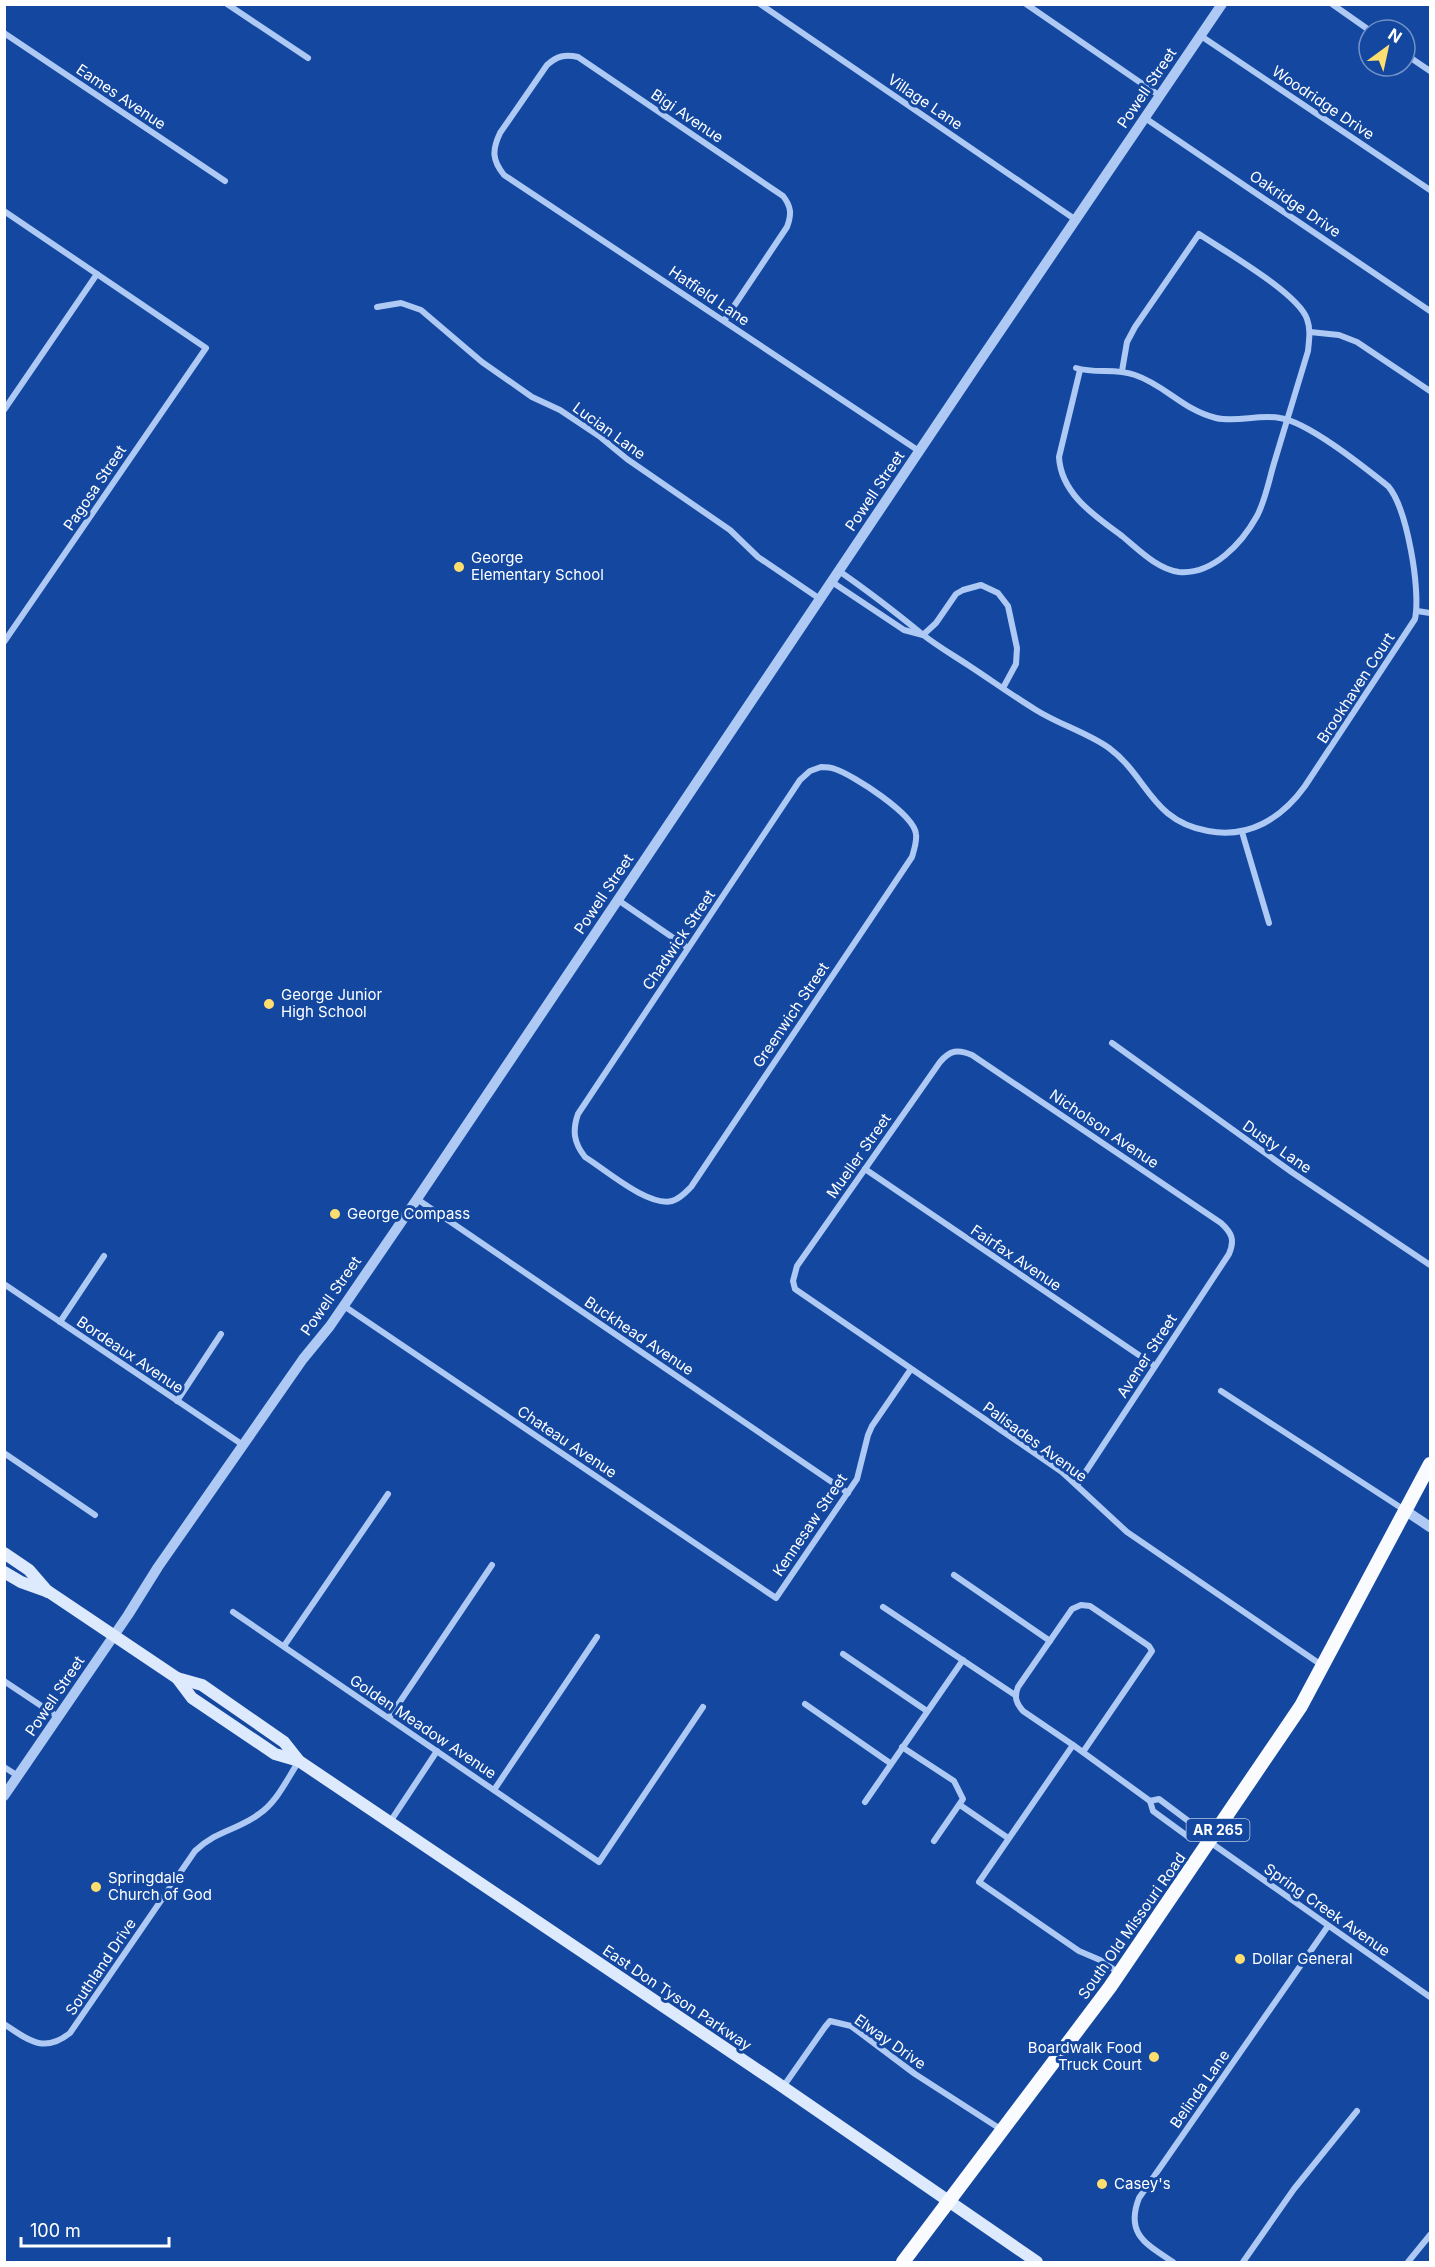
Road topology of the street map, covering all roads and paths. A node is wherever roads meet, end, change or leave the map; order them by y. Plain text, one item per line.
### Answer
1 (227, 4) edge
2 (760, 4) edge
3 (1026, 4) edge
4 (1222, 4) edge
5 (1332, 4) edge
6 (1357, 22) edge
7 (4, 33) edge
8 (1201, 36) junction
9 (308, 58) dead end
10 (1417, 62) edge
11 (1431, 71) edge
12 (1160, 96) junction
13 (1145, 118) junction
14 (493, 156) joint
15 (225, 181) dead end
16 (1431, 190) edge
17 (4, 211) edge
18 (1076, 220) junction
19 (97, 274) junction
20 (377, 307) dead end
21 (1431, 311) edge
22 (724, 321) junction
23 (1310, 332) junction
24 (1122, 371) junction
25 (1431, 391) edge
26 (4, 410) edge
27 (1287, 419) junction
28 (919, 451) junction
29 (839, 571) junction
30 (832, 582) junction
31 (820, 600) junction
32 (1417, 611) junction
33 (1431, 613) edge
34 (923, 635) junction
35 (4, 642) edge
36 (1003, 688) junction
37 (1242, 832) junction
38 (916, 834) joint
39 (618, 900) junction
40 (1269, 923) dead end
41 (688, 948) junction
42 (1112, 1043) dead end
43 (955, 1051) joint
44 (574, 1137) joint
45 (865, 1169) junction
46 (417, 1199) junction
47 (1233, 1238) joint
48 (104, 1256) dead end
49 (1431, 1265) edge
50 (792, 1281) joint
51 (4, 1284) edge
52 (344, 1306) junction
53 (60, 1322) junction
54 (221, 1334) dead end
55 (1155, 1366) junction
56 (911, 1370) junction
57 (1221, 1391) dead end
58 (177, 1401) junction
59 (243, 1445) junction
60 (4, 1453) edge
61 (1431, 1464) edge
62 (1077, 1485) junction
63 (848, 1493) junction
64 (388, 1494) dead end
65 (1406, 1511) junction
66 (95, 1515) dead end
67 (1431, 1527) edge
68 (4, 1553) edge
69 (492, 1565) dead end
70 (4, 1572) edge
71 (954, 1575) dead end
72 (49, 1592) junction
73 (776, 1598) joint
74 (883, 1606) dead end
75 (233, 1612) dead end
76 (114, 1636) junction
77 (597, 1637) dead end
78 (1050, 1641) junction
79 (284, 1646) junction
80 (843, 1653) dead end
81 (963, 1660) junction
82 (1323, 1666) junction
83 (4, 1681) edge
84 (1015, 1695) junction
85 (805, 1704) dead end
86 (703, 1707) dead end
87 (927, 1711) junction
88 (58, 1717) junction
89 (389, 1718) junction
90 (1073, 1745) junction
91 (902, 1747) junction
92 (437, 1751) junction
93 (1083, 1752) junction
94 (299, 1761) junction
95 (890, 1763) junction
96 (4, 1767) edge
97 (18, 1776) junction
98 (494, 1790) junction
99 (4, 1796) edge
100 (1150, 1801) junction
101 (865, 1802) dead end
102 (960, 1805) junction
103 (390, 1822) junction
104 (1197, 1833) junction
105 (1008, 1838) junction
106 (934, 1841) dead end
107 (1210, 1842) junction
108 (1328, 1926) junction
109 (1120, 1973) junction
110 (1431, 1997) edge
111 (4, 2024) edge
112 (783, 2087) junction
113 (1358, 2111) dead end
114 (1002, 2130) junction
115 (950, 2202) junction
116 (1431, 2235) edge
117 (903, 2262) edge
118 (1037, 2262) edge
119 (1173, 2262) edge
120 (1243, 2262) edge
121 (1408, 2262) edge

1 - 9 street
2 - 18 street, Village Lane
3 - 12 street
4 - 8 street, Powell Street
5 - 6 street
7 - 15 street, Eames Avenue
8 - 12 street, Powell Street
8 - 16 street, Woodridge Drive
10 - 11 street
12 - 13 street, Powell Street
13 - 18 street, Powell Street
13 - 21 street, Oakridge Drive
14 - 22 street, Hatfield Lane
14 - 22 street, Bigi Avenue
17 - 19 street
18 - 28 street, Powell Street
19 - 26 street
19 - 35 street, Pagosa Street
20 - 31 street, Lucian Lane
22 - 28 street, Hatfield Lane
23 - 24 street
23 - 25 street
23 - 27 street
24 - 27 street
24 - 27 street
27 - 32 street
28 - 29 street, Powell Street
29 - 30 street, Powell Street
29 - 34 street, Brookhaven Court
30 - 31 street, Powell Street
30 - 34 street, Brookhaven Court
31 - 39 street, Powell Street
32 - 33 street
32 - 37 street, Brookhaven Court
34 - 36 street, Brookhaven Court
34 - 36 street
36 - 37 street, Brookhaven Court
37 - 40 street
38 - 41 street, Chadwick Street
38 - 44 street, Greenwich Street
39 - 41 street
39 - 46 street, Powell Street
41 - 44 street, Chadwick Street
42 - 49 street, Dusty Lane
43 - 45 street, Mueller Street
43 - 47 street, Nicholson Avenue
45 - 50 street, Mueller Street
45 - 55 street, Fairfax Avenue
46 - 52 street, Powell Street
46 - 63 street, Buckhead Avenue
47 - 55 street, Avener Street
48 - 53 street
50 - 56 street, Palisades Avenue
51 - 53 street, Bordeaux Avenue
52 - 59 street, Powell Street
52 - 73 street, Chateau Avenue
53 - 58 street, Bordeaux Avenue
54 - 58 street
55 - 62 street, Avener Street
56 - 62 street, Palisades Avenue
56 - 63 street, Kennesaw Street
57 - 65 street
58 - 59 street, Bordeaux Avenue
59 - 76 street, Powell Street
60 - 66 street
61 - 65 main road, South Old Missouri Road / AR 265
62 - 82 street, Palisades Avenue
63 - 73 street, Kennesaw Street
64 - 79 street
65 - 67 street
65 - 82 main road, South Old Missouri Road / AR 265
68 - 72 main road, East Don Tyson Parkway
69 - 89 street
70 - 72 main road, East Don Tyson Parkway
71 - 78 street
72 - 76 main road, East Don Tyson Parkway
74 - 81 street
75 - 79 street, Golden Meadow Avenue
76 - 88 street, Powell Street
76 - 94 main road, East Don Tyson Parkway
77 - 98 street
78 - 84 street
78 - 93 street
79 - 89 street, Golden Meadow Avenue
80 - 87 street
81 - 84 street
81 - 87 street
82 - 107 main road, South Old Missouri Road / AR 265
83 - 88 street
84 - 90 street
85 - 95 street
86 - 98 street, Golden Meadow Avenue
87 - 91 street
88 - 97 street, Powell Street
89 - 92 street, Golden Meadow Avenue
90 - 93 street
90 - 105 street
91 - 95 street
91 - 102 street
92 - 98 street, Golden Meadow Avenue
92 - 103 street
93 - 100 street
94 - 103 main road, East Don Tyson Parkway
94 - 111 street, Southland Drive
95 - 101 street
96 - 97 street
97 - 99 street, Powell Street
100 - 104 street
100 - 104 street
102 - 105 street
102 - 106 street
103 - 112 main road, East Don Tyson Parkway
104 - 107 street, Spring Creek Avenue
105 - 109 street
107 - 108 street, Spring Creek Avenue
107 - 109 main road, South Old Missouri Road / AR 265
108 - 110 street, Spring Creek Avenue
108 - 119 street, Belinda Lane
109 - 114 main road, South Old Missouri Road / AR 265
112 - 114 street, Elway Drive
112 - 115 main road, East Don Tyson Parkway
113 - 120 street
114 - 115 main road, South Old Missouri Road / AR 265
115 - 117 main road, South Old Missouri Road / AR 265
115 - 118 main road, East Don Tyson Parkway
116 - 121 street

